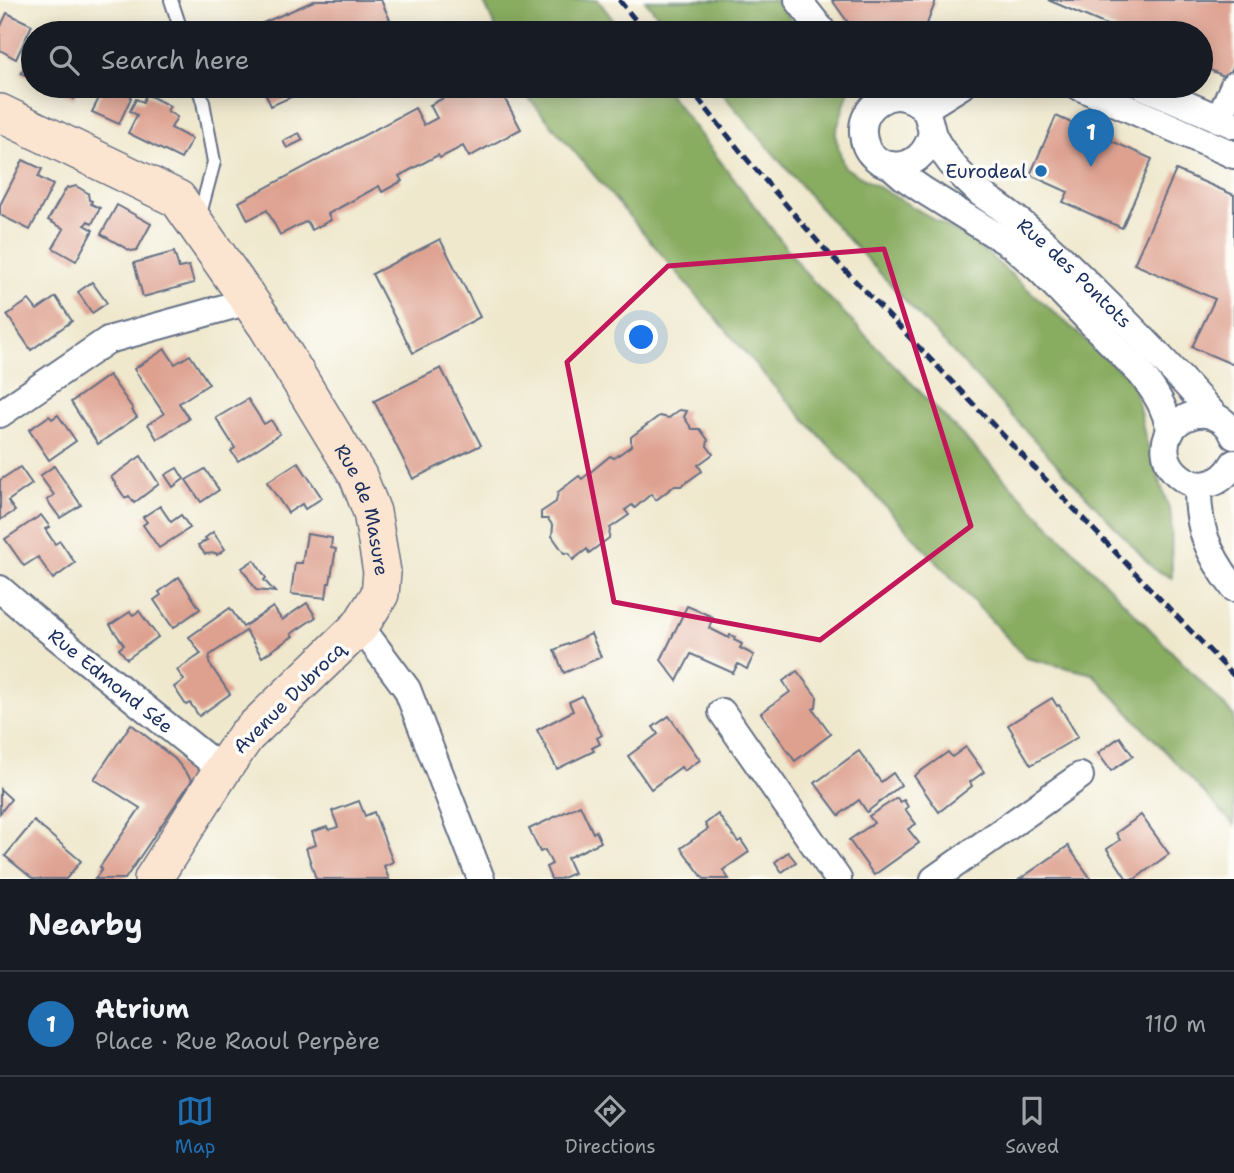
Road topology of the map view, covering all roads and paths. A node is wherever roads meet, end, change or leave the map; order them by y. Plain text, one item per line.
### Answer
1 (171, 0) edge
2 (798, 0) edge
3 (178, 21) edge
4 (815, 21) edge
5 (1234, 85) edge
6 (202, 98) edge
7 (869, 98) edge
8 (908, 98) edge
9 (949, 98) edge
10 (1106, 98) edge
11 (1171, 98) edge
12 (0, 113) edge
13 (928, 120) junction
14 (1226, 122) edge
15 (1234, 155) edge
16 (890, 165) junction
17 (187, 212) junction
18 (249, 301) junction
19 (0, 414) edge
20 (1216, 417) junction
21 (1171, 432) junction
22 (1234, 436) edge
23 (1234, 463) edge
24 (1198, 485) junction
25 (1234, 588) edge
26 (0, 589) edge
27 (360, 626) junction
28 (722, 712) dead end
29 (222, 770) junction
30 (1080, 776) dead end
31 (153, 879) edge
32 (481, 879) edge
33 (838, 879) edge
34 (934, 879) edge

1 - 3 lane
2 - 4 street
5 - 14 street
6 - 17 lane
7 - 16 street
8 - 13 street
9 - 13 street
10 - 15 street
11 - 14 street
12 - 17 street
13 - 16 street
13 - 20 street, Rue des Pontots
16 - 21 street, Rue des Pontots
17 - 18 street, Rue de Masure
18 - 19 street
18 - 27 street, Rue de Masure
20 - 21 street
20 - 22 street, Rue des Pontots
21 - 24 street
23 - 24 street
24 - 25 street
26 - 29 street, Rue Edmond Sée
27 - 29 street, Avenue Dubrocq
27 - 32 street
28 - 33 street
29 - 31 street, Avenue Dubrocq
30 - 34 street

